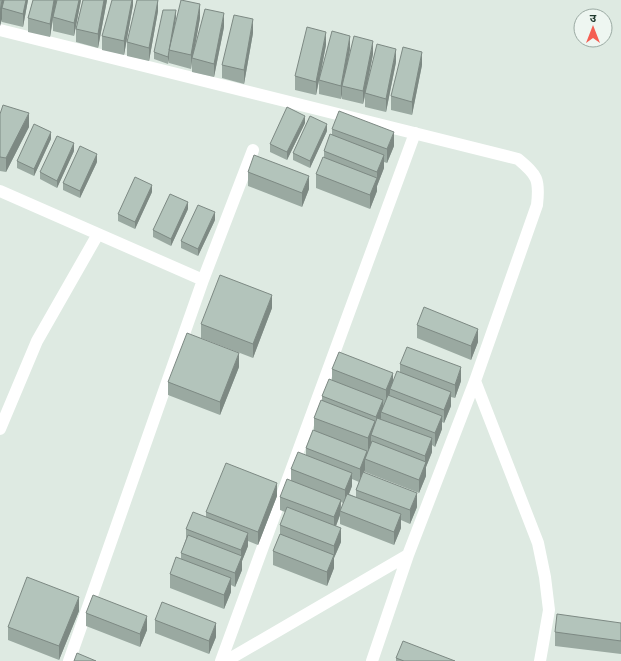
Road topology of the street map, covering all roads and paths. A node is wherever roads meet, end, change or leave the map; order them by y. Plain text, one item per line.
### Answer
1 (0, 30) edge
2 (415, 133) junction
3 (254, 150) dead end
4 (0, 191) edge
5 (98, 234) junction
6 (202, 280) junction
7 (475, 381) junction
8 (0, 429) edge
9 (408, 555) junction
10 (69, 661) edge
11 (221, 661) edge
12 (226, 661) edge
13 (372, 661) edge
14 (540, 661) edge

1 - 2 street
2 - 7 street
2 - 11 street
3 - 6 street
4 - 5 street
5 - 6 street
5 - 8 street
6 - 10 street
7 - 9 street
7 - 14 street
9 - 12 street
9 - 13 street

